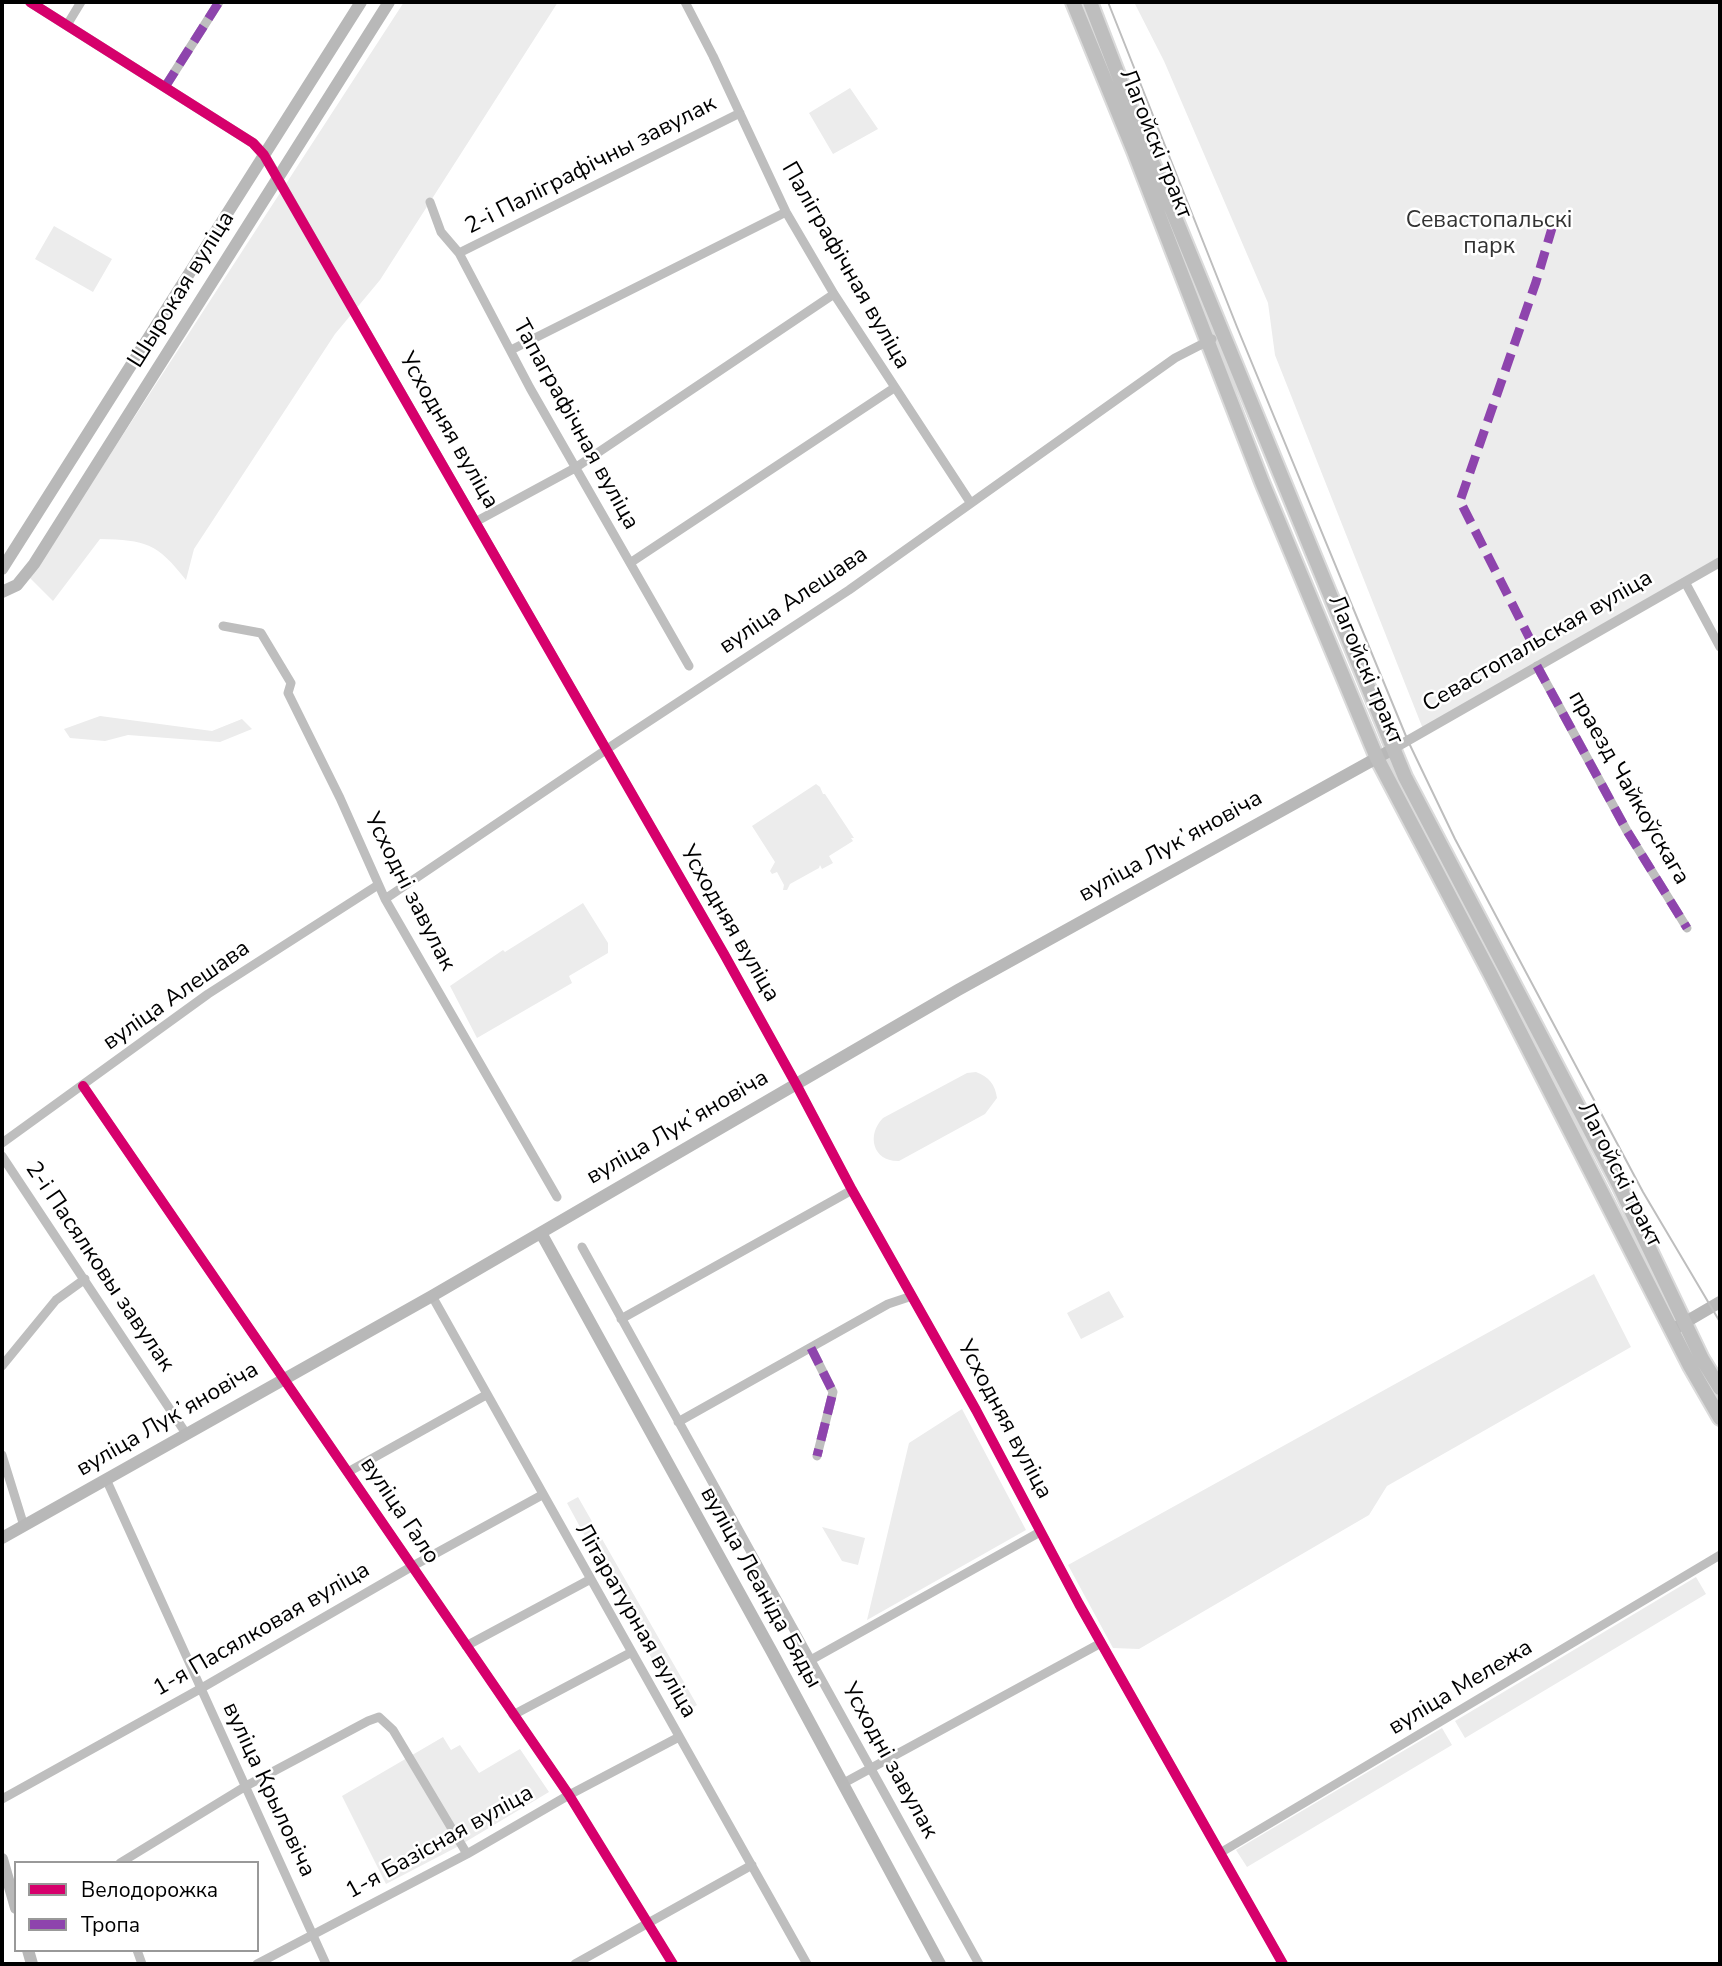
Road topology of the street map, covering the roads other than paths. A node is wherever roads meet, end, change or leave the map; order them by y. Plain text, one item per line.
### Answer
1 (30, 2) edge
2 (81, 2) edge
3 (219, 2) edge
4 (361, 2) edge
5 (389, 2) edge
6 (685, 2) edge
7 (1073, 2) edge
8 (1090, 2) edge
9 (67, 25) junction
10 (165, 87) junction
11 (740, 113) junction
12 (264, 155) junction
13 (278, 178) junction
14 (430, 202) dead end
15 (786, 212) junction
16 (459, 253) junction
17 (834, 294) junction
18 (1223, 334) junction
19 (1207, 341) junction
20 (511, 350) junction
21 (894, 388) junction
22 (575, 468) junction
23 (970, 502) junction
24 (477, 522) junction
25 (1720, 562) edge
26 (630, 563) junction
27 (2, 569) edge
28 (1685, 582) junction
29 (2, 592) edge
30 (223, 626) dead end
31 (1720, 647) edge
32 (690, 666) dead end
33 (1537, 667) junction
34 (606, 749) junction
35 (1393, 749) junction
36 (1377, 758) junction
37 (378, 885) junction
38 (385, 899) junction
39 (1687, 928) dead end
40 (796, 1084) junction
41 (83, 1086) junction
42 (2, 1143) edge
43 (2, 1156) edge
44 (852, 1190) junction
45 (557, 1197) dead end
46 (541, 1233) junction
47 (582, 1247) dead end
48 (85, 1279) junction
49 (912, 1296) junction
50 (432, 1297) junction
51 (1720, 1302) edge
52 (621, 1319) junction
53 (1679, 1326) junction
54 (811, 1348) junction
55 (2, 1366) edge
56 (283, 1379) junction
57 (1720, 1388) edge
58 (486, 1395) junction
59 (1720, 1418) edge
60 (678, 1422) junction
61 (187, 1435) junction
62 (2, 1455) edge
63 (817, 1456) dead end
64 (348, 1472) junction
65 (106, 1479) junction
66 (541, 1495) junction
67 (24, 1526) junction
68 (1040, 1532) junction
69 (2, 1538) edge
70 (1720, 1555) edge
71 (411, 1567) junction
72 (589, 1580) junction
73 (1101, 1643) junction
74 (466, 1646) junction
75 (630, 1653) junction
76 (809, 1661) junction
77 (200, 1689) junction
78 (513, 1715) junction
79 (679, 1737) junction
80 (872, 1768) junction
81 (842, 1784) junction
82 (246, 1786) junction
83 (569, 1795) junction
84 (2, 1799) edge
85 (1220, 1853) junction
86 (467, 1854) junction
87 (2, 1859) edge
88 (123, 1861) edge
89 (752, 1865) junction
90 (14, 1901) edge
91 (648, 1924) junction
92 (312, 1934) junction
93 (257, 1964) edge
94 (326, 1964) edge
95 (575, 1964) edge
96 (673, 1964) edge
97 (807, 1964) edge
98 (940, 1964) edge
99 (979, 1964) edge
100 (1283, 1964) edge

1 - 9 street, Усходняя вуліца
2 - 9 street
3 - 10 street
4 - 12 main road, Шырокая вуліца
5 - 13 main road, Шырокая вуліца
6 - 11 street, Паліграфічная вуліца
7 - 19 main road, Лагойскі тракт
8 - 18 main road, Лагойскі тракт
9 - 10 street, Усходняя вуліца
10 - 12 street, Усходняя вуліца
11 - 15 street, Паліграфічная вуліца
11 - 16 street, 2-і Паліграфічны завулак
12 - 13 street, Усходняя вуліца
12 - 27 main road, Шырокая вуліца
13 - 24 street, Усходняя вуліца
13 - 29 main road, Шырокая вуліца
14 - 16 street, Тапаграфічная вуліца
15 - 17 street, Паліграфічная вуліца
15 - 20 street
16 - 20 street, Тапаграфічная вуліца
17 - 21 street, Паліграфічная вуліца
17 - 22 street
18 - 19 street, вуліца Алешава
18 - 35 main road, Лагойскі тракт
19 - 23 street, вуліца Алешава
19 - 36 main road, Лагойскі тракт
20 - 22 street, Тапаграфічная вуліца
21 - 23 street, Паліграфічная вуліца
21 - 26 street
22 - 24 street
22 - 26 street, Тапаграфічная вуліца
23 - 34 street, вуліца Алешава
24 - 34 street, Усходняя вуліца
25 - 28 street, Севастопальская вуліца
26 - 32 street, Тапаграфічная вуліца
28 - 31 street
28 - 33 street, Севастопальская вуліца
30 - 37 street, Усходні завулак
33 - 35 street, Севастопальская вуліца
33 - 39 street, праезд Чайкоўскага
34 - 38 street, вуліца Алешава
34 - 40 street, Усходняя вуліца
35 - 36 main road, Севастопальская вуліца
35 - 53 main road, Лагойскі тракт
36 - 40 main road, вуліца Лукʼяновіча
36 - 53 main road, Лагойскі тракт
37 - 38 street, Усходні завулак
37 - 41 street, вуліца Алешава
38 - 45 street, Усходні завулак
40 - 44 street, Усходняя вуліца
40 - 46 main road, вуліца Лукʼяновіча
41 - 42 street, вуліца Алешава
41 - 56 street, вуліца Гало
43 - 48 street, 2-і Пасялковы завулак
44 - 49 street, Усходняя вуліца
44 - 52 street
46 - 50 main road, вуліца Лукʼяновіча
46 - 81 main road, вуліца Леаніда Бяды
47 - 52 street, Усходні завулак
48 - 55 street
48 - 61 street, 2-і Пасялковы завулак
49 - 54 street
49 - 68 street, Усходняя вуліца
50 - 56 main road, вуліца Лукʼяновіча
50 - 58 street, Літаратурная вуліца
51 - 53 main road
52 - 60 street, Усходні завулак
53 - 57 main road
53 - 59 main road
54 - 60 street
54 - 63 street
56 - 61 main road, вуліца Лукʼяновіча
56 - 64 street, вуліца Гало
58 - 64 street
58 - 66 street, Літаратурная вуліца
60 - 76 street, Усходні завулак
61 - 65 main road, вуліца Лукʼяновіча
62 - 67 street
64 - 71 street, вуліца Гало
65 - 67 main road, вуліца Лукʼяновіча
65 - 77 street, вуліца Крыловіча
66 - 71 street, 1-я Пасялковая вуліца
66 - 72 street, Літаратурная вуліца
67 - 69 main road, вуліца Лукʼяновіча
68 - 73 street, Усходняя вуліца
68 - 76 street
70 - 85 street, вуліца Мележа
71 - 74 street, вуліца Гало
71 - 77 street, 1-я Пасялковая вуліца
72 - 74 street
72 - 75 street, Літаратурная вуліца
73 - 80 street
73 - 85 street, Усходняя вуліца
74 - 78 street, вуліца Гало
75 - 78 street
75 - 79 street, Літаратурная вуліца
76 - 80 street, Усходні завулак
77 - 82 street, вуліца Крыловіча
77 - 84 street, 1-я Пасялковая вуліца
78 - 83 street, вуліца Гало
79 - 83 street, 1-я Базісная вуліца
79 - 89 street, Літаратурная вуліца
80 - 81 street
80 - 99 street, Усходні завулак
81 - 98 main road, вуліца Леаніда Бяды
82 - 86 street
82 - 88 street
82 - 92 street, вуліца Крыловіча
83 - 86 street, 1-я Базісная вуліца
83 - 91 street, вуліца Гало
85 - 100 street, Усходняя вуліца
86 - 92 street, 1-я Базісная вуліца
87 - 90 main road
89 - 91 street
89 - 97 street, Літаратурная вуліца
91 - 95 street
91 - 96 street, вуліца Гало
92 - 93 street, 1-я Базісная вуліца
92 - 94 street, вуліца Крыловіча

